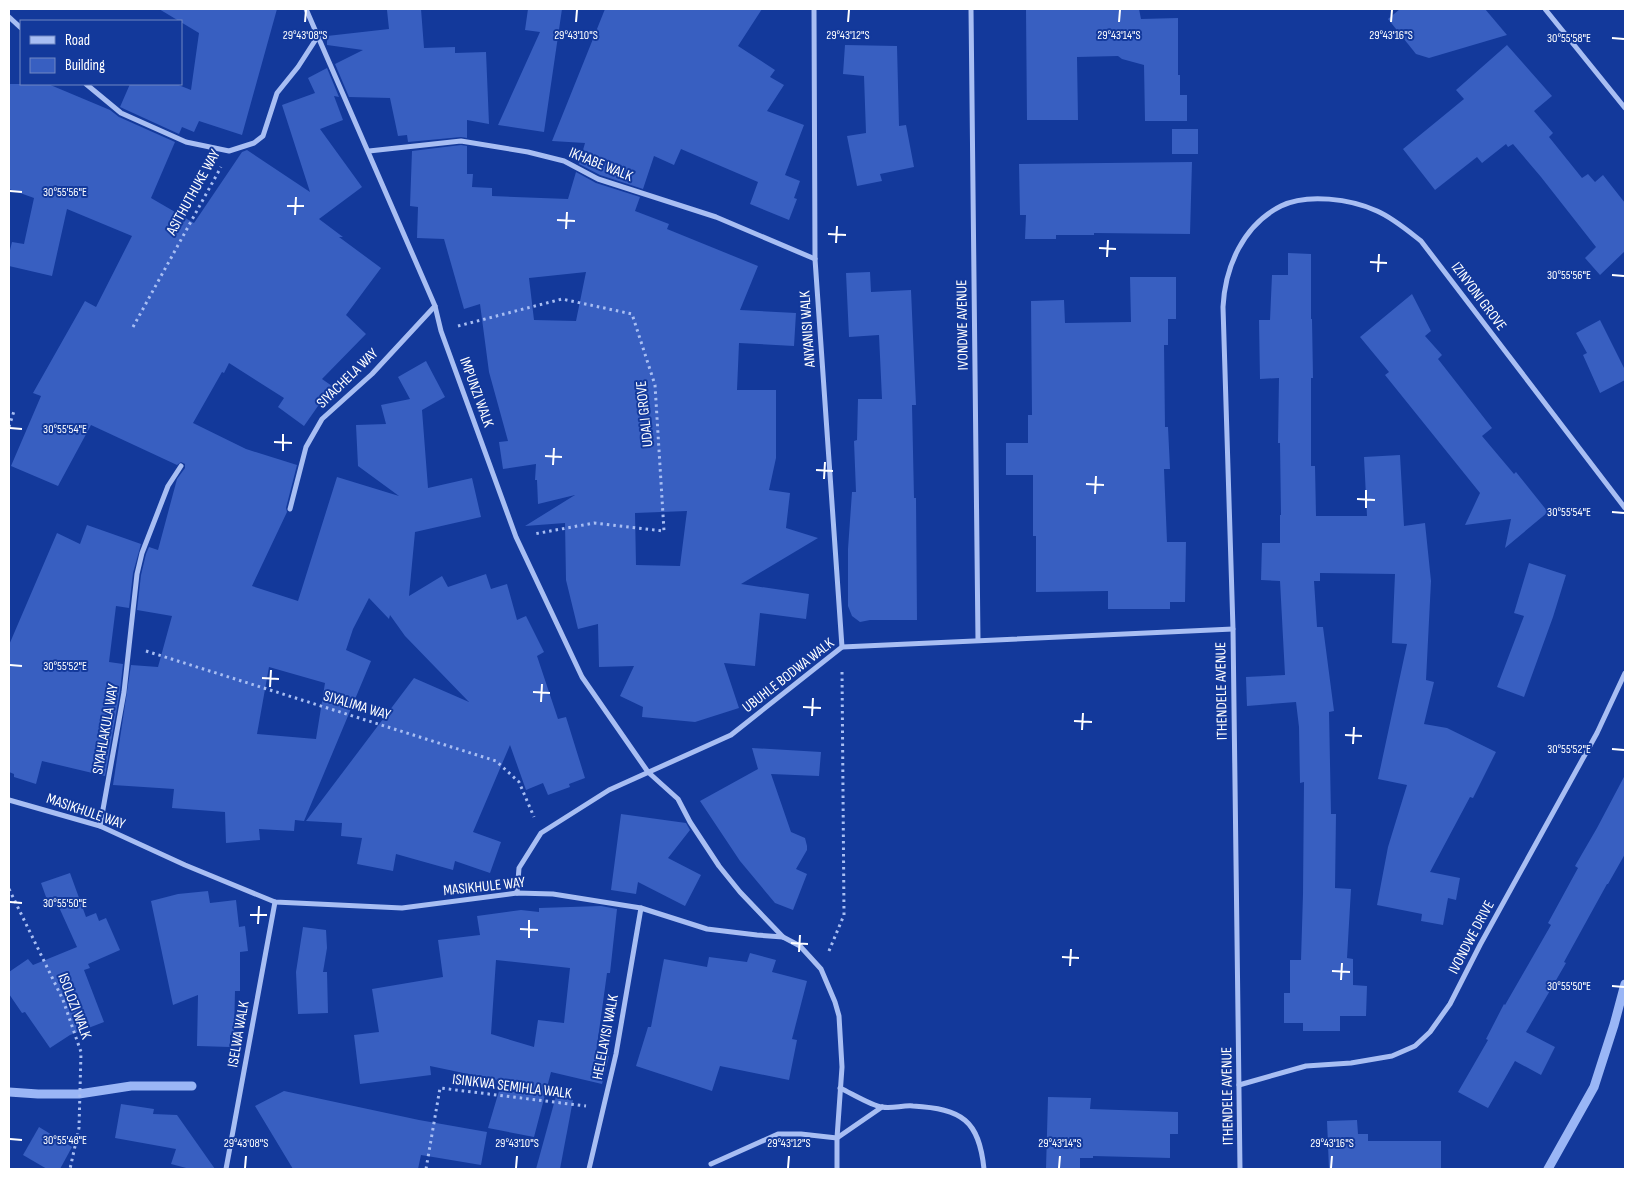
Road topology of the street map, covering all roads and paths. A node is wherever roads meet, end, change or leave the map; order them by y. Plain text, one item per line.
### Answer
1 (306, 9) edge
2 (814, 9) edge
3 (971, 9) edge
4 (1545, 9) edge
5 (9, 17) edge
6 (20, 27) edge
7 (318, 36) junction
8 (87, 85) edge
9 (1625, 108) edge
10 (230, 151) junction
11 (369, 151) junction
12 (1259, 222) joint
13 (815, 258) junction
14 (435, 306) junction
15 (133, 327) dead end
16 (441, 331) junction
17 (14, 411) dead end
18 (9, 427) edge
19 (181, 466) dead end
20 (1625, 508) edge
21 (290, 509) dead end
22 (516, 537) junction
23 (1233, 628) junction
24 (978, 640) junction
25 (129, 645) junction
26 (842, 647) junction
27 (1625, 673) edge
28 (648, 772) junction
29 (9, 800) edge
30 (100, 826) junction
31 (541, 833) junction
32 (9, 889) edge
33 (516, 892) junction
34 (275, 902) junction
35 (641, 908) junction
36 (784, 937) junction
37 (821, 970) junction
38 (1239, 1085) junction
39 (840, 1088) junction
40 (882, 1108) junction
41 (604, 1109) junction
42 (837, 1138) junction
43 (711, 1164) dead end
44 (70, 1169) edge
45 (226, 1169) edge
46 (426, 1169) edge
47 (589, 1169) edge
48 (837, 1169) edge
49 (984, 1169) edge
50 (1240, 1169) edge

1 - 7 street, IMPUNZI WALK
2 - 13 street, ANYANISI WALK
3 - 24 street, IVONDWE AVENUE
4 - 9 street
5 - 6 street
7 - 10 street, ASITHUTHUKE WAY
7 - 11 street, IMPUNZI WALK
8 - 10 street
10 - 15 path, ASITHUTHUKE WAY
11 - 13 street, IKHABE WALK
11 - 14 street, IMPUNZI WALK
12 - 20 street, IZINYONI GROVE
12 - 23 street, ITHENDELE AVENUE
13 - 26 street, ANYANISI WALK
14 - 16 street, IMPUNZI WALK
14 - 21 street, SIYACHELA WAY
16 - 22 street, IMPUNZI WALK
16 - 22 path, UDALI GROVE
17 - 18 path
19 - 25 street, SIYAHLAKULA WAY
22 - 28 street, IMPUNZI WALK
23 - 24 street, UBUHLE BODWA WALK
23 - 38 street, ITHENDELE AVENUE
24 - 26 street, UBUHLE BODWA WALK
25 - 30 street, SIYAHLAKULA WAY
25 - 31 path, SIYALIMA WAY
26 - 28 street, UBUHLE BODWA WALK
26 - 37 path
27 - 38 street, IVONDWE DRIVE
28 - 31 street, UBUHLE BODWA WALK
28 - 36 street, IMPUNZI WALK
29 - 30 street, MASIKHULE WAY
30 - 34 street, MASIKHULE WAY
31 - 33 street, UBUHLE BODWA WALK
32 - 44 path, ISOLOZI WALK
33 - 34 street, MASIKHULE WAY
33 - 35 street, MASIKHULE WAY
34 - 45 street, ISELWA WALK
35 - 36 street, MASIKHULE WAY
35 - 41 street, HELELAYISI WALK
36 - 37 street
37 - 39 street
38 - 50 street, ITHENDELE AVENUE
39 - 40 street
39 - 42 street
40 - 42 street
40 - 49 street
41 - 46 path, ISINKWA SEMIHLA WALK
41 - 47 street, HELELAYISI WALK
42 - 43 street
42 - 48 street

